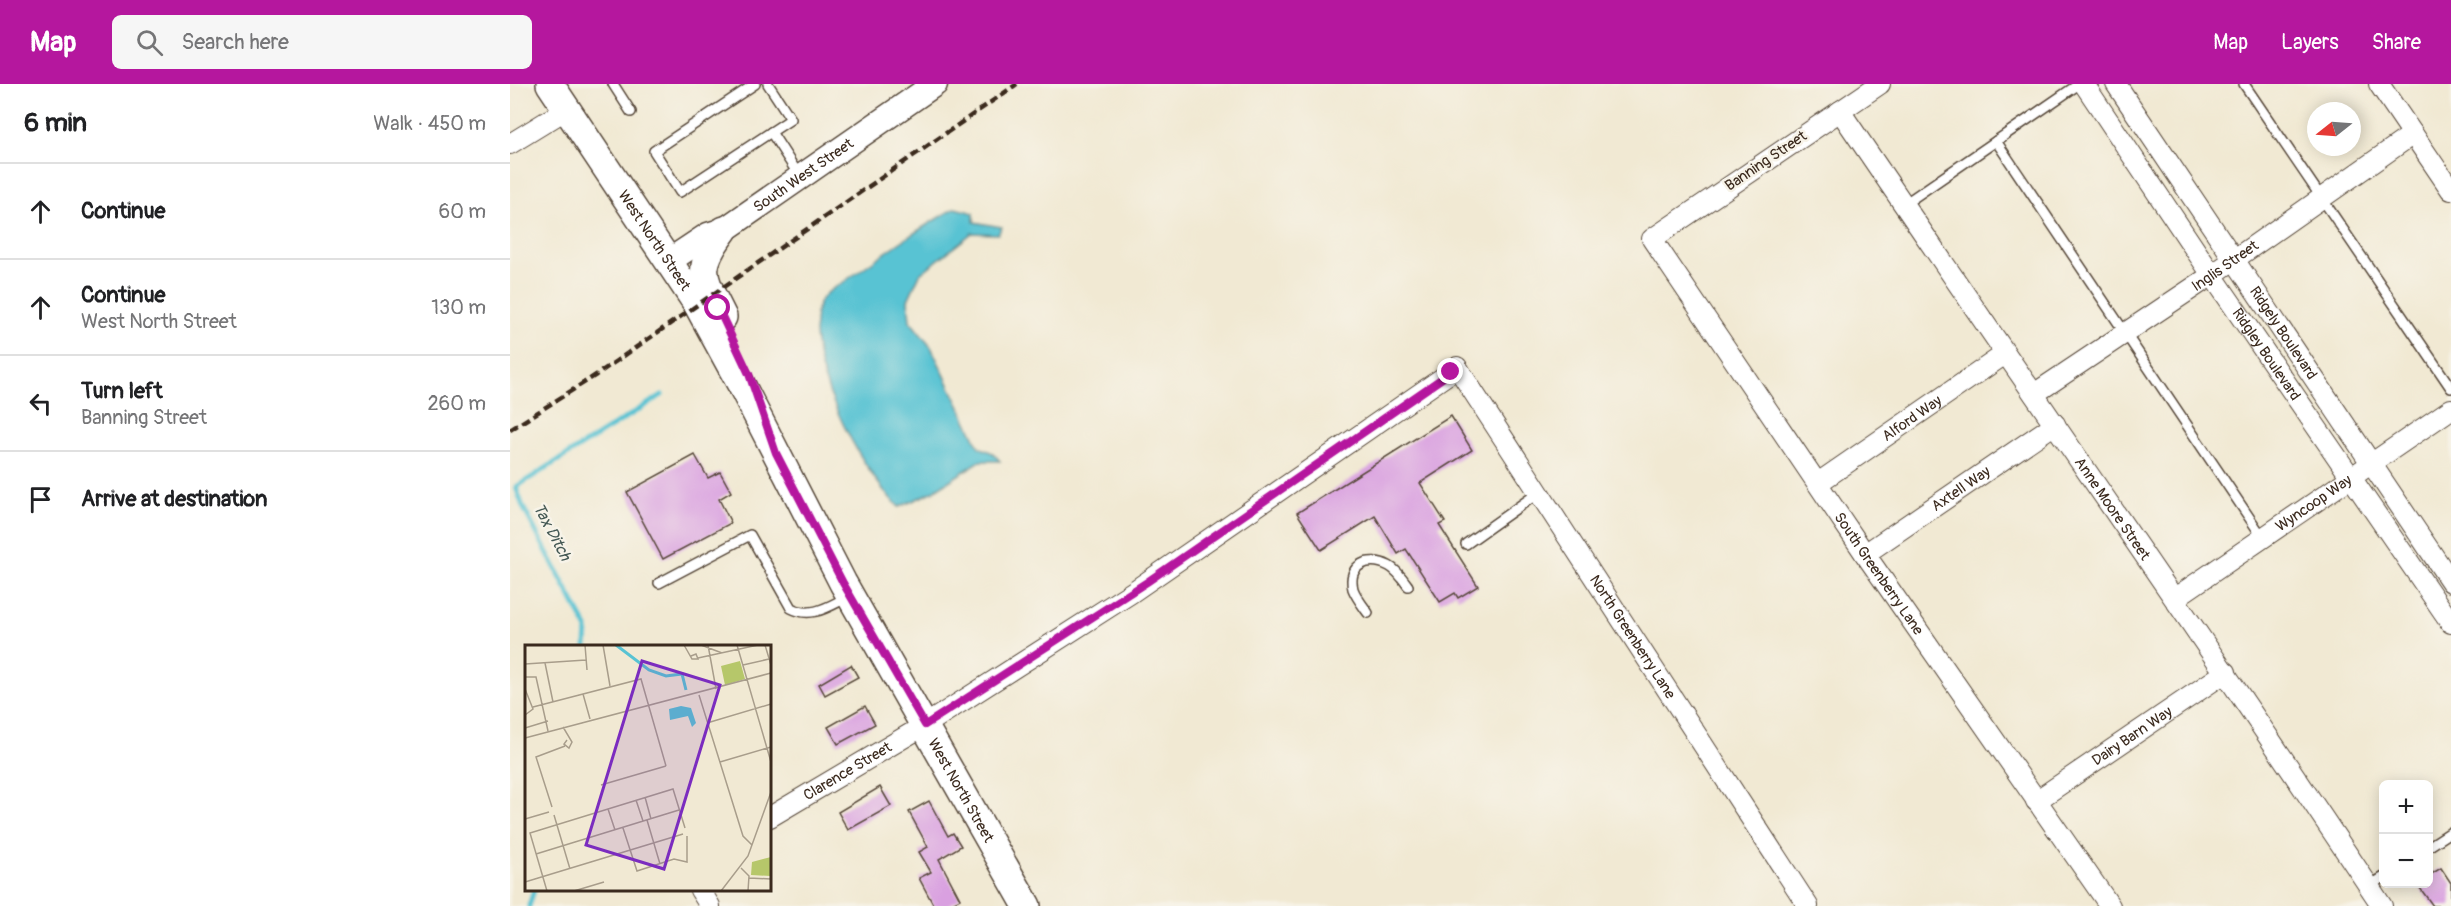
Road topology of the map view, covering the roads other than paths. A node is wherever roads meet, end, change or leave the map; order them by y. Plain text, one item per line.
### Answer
1 (550, 84) edge
2 (613, 84) edge
3 (755, 84) edge
4 (768, 84) edge
5 (1880, 84) edge
6 (2079, 84) edge
7 (2084, 84) edge
8 (2116, 84) edge
9 (2244, 84) edge
10 (2379, 84) edge
11 (923, 87) edge
12 (567, 109) junction
13 (1840, 111) junction
14 (632, 112) dead end
15 (771, 132) junction
16 (2413, 135) junction
17 (1996, 141) junction
18 (510, 144) edge
19 (800, 177) junction
20 (2451, 190) edge
21 (2322, 198) junction
22 (1903, 205) junction
23 (724, 230) junction
24 (1652, 239) joint
25 (2235, 259) junction
26 (669, 261) junction
27 (2212, 275) junction
28 (2125, 333) junction
29 (2005, 354) junction
30 (2451, 388) edge
31 (2034, 394) junction
32 (2451, 409) edge
33 (2055, 424) junction
34 (776, 453) junction
35 (2371, 463) junction
36 (2351, 477) junction
37 (1818, 483) junction
38 (1531, 498) dead end
39 (2263, 537) junction
40 (1466, 544) dead end
41 (1865, 554) junction
42 (2451, 582) edge
43 (659, 583) dead end
44 (1408, 586) dead end
45 (850, 596) junction
46 (2175, 598) junction
47 (1368, 613) dead end
48 (2451, 623) edge
49 (2226, 672) junction
50 (925, 725) junction
51 (2036, 801) junction
52 (771, 816) edge
53 (2451, 832) edge
54 (2433, 844) edge
55 (2376, 882) edge
56 (701, 891) edge
57 (710, 906) edge
58 (1027, 906) edge
59 (1808, 906) edge
60 (2110, 906) edge
61 (2382, 906) edge

1 - 12 main road, West North Street
2 - 14 lane
3 - 15 lane
4 - 15 lane
5 - 13 street, Banning Street
6 - 17 lane
7 - 27 street, Ridgley Boulevard
8 - 25 street, Ridgely Boulevard
9 - 21 lane
10 - 16 street
11 - 19 street, South West Street
12 - 18 street
12 - 26 main road, West North Street
13 - 22 street, Anne Moore Street
13 - 24 street, Banning Street
15 - 19 lane
16 - 20 street
16 - 21 street, Inglis Street
17 - 22 lane
17 - 28 lane
19 - 23 street, South West Street
21 - 25 street, Inglis Street
21 - 30 lane
22 - 29 street, Anne Moore Street
23 - 26 street, South West Street
23 - 34 main road
24 - 37 street, South Greenberry Lane
25 - 27 street, Inglis Street
25 - 35 street, Ridgely Boulevard
26 - 34 main road, West North Street
27 - 28 street, Inglis Street
27 - 36 street, Ridgley Boulevard
28 - 31 street, Inglis Street
28 - 39 lane
29 - 31 street, Anne Moore Street
29 - 37 street, Alford Way
31 - 33 street, Anne Moore Street
32 - 35 street, Wyncoop Way
33 - 41 street, Axtell Way
33 - 46 street, Anne Moore Street
34 - 45 main road, West North Street
35 - 36 street, Wyncoop Way
35 - 42 street, Ridgely Boulevard
36 - 39 street, Wyncoop Way
36 - 48 street, Ridgley Boulevard
37 - 41 street, South Greenberry Lane
38 - 40 lane
39 - 46 street, Wyncoop Way
41 - 51 street, South Greenberry Lane
43 - 45 lane
44 - 47 lane
45 - 50 main road, West North Street
46 - 49 street, Anne Moore Street
49 - 51 street, Dairy Barn Way
49 - 55 street, Anne Moore Street
50 - 52 street, Clarence Street
50 - 58 main road, West North Street
50 - 59 street, North Greenberry Lane
51 - 60 street, South Greenberry Lane
53 - 54 lane
55 - 61 street, Anne Moore Street
56 - 57 street

